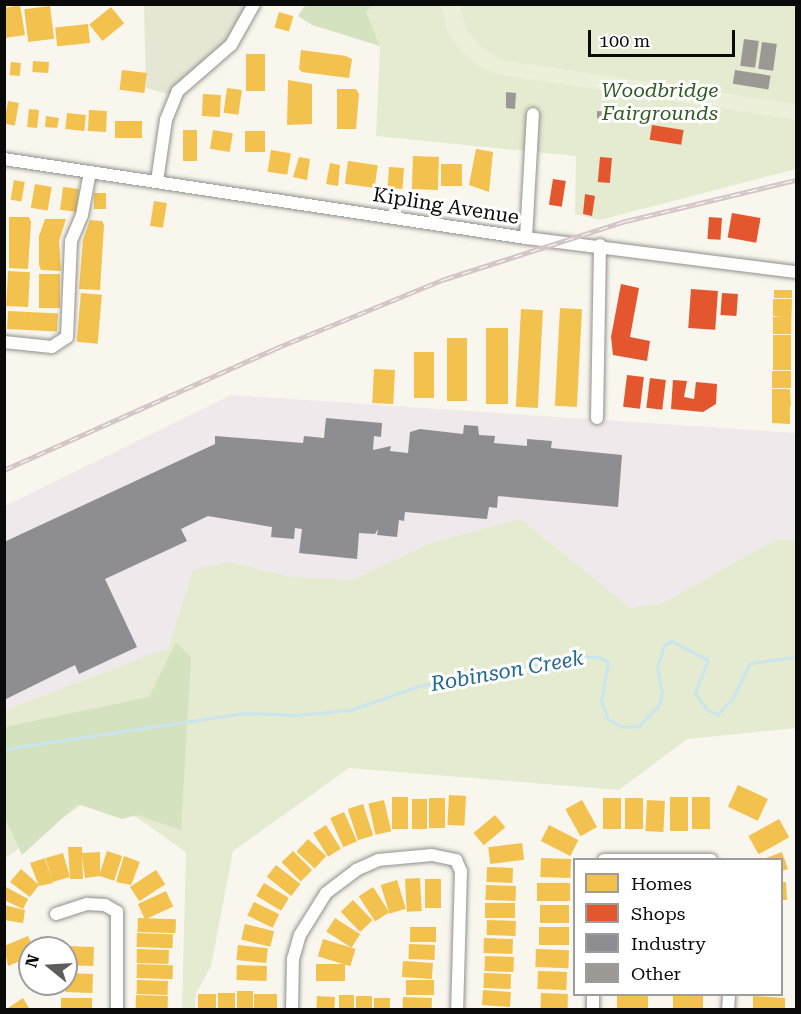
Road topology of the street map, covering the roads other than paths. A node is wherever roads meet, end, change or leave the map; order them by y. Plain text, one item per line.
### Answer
1 (254, 4) edge
2 (533, 114) dead end
3 (5, 159) edge
4 (90, 172) junction
5 (157, 181) junction
6 (526, 238) junction
7 (600, 245) junction
8 (796, 272) edge
9 (4, 342) edge
10 (597, 418) dead end
11 (56, 914) dead end
12 (117, 1010) edge
13 (292, 1010) edge
14 (457, 1010) edge

1 - 5 street
2 - 6 street
3 - 4 street, Kipling Avenue
4 - 5 street, Kipling Avenue
4 - 9 street
5 - 6 street, Kipling Avenue
6 - 7 street, Kipling Avenue
7 - 8 street, Kipling Avenue
7 - 10 street
11 - 12 street
13 - 14 street

